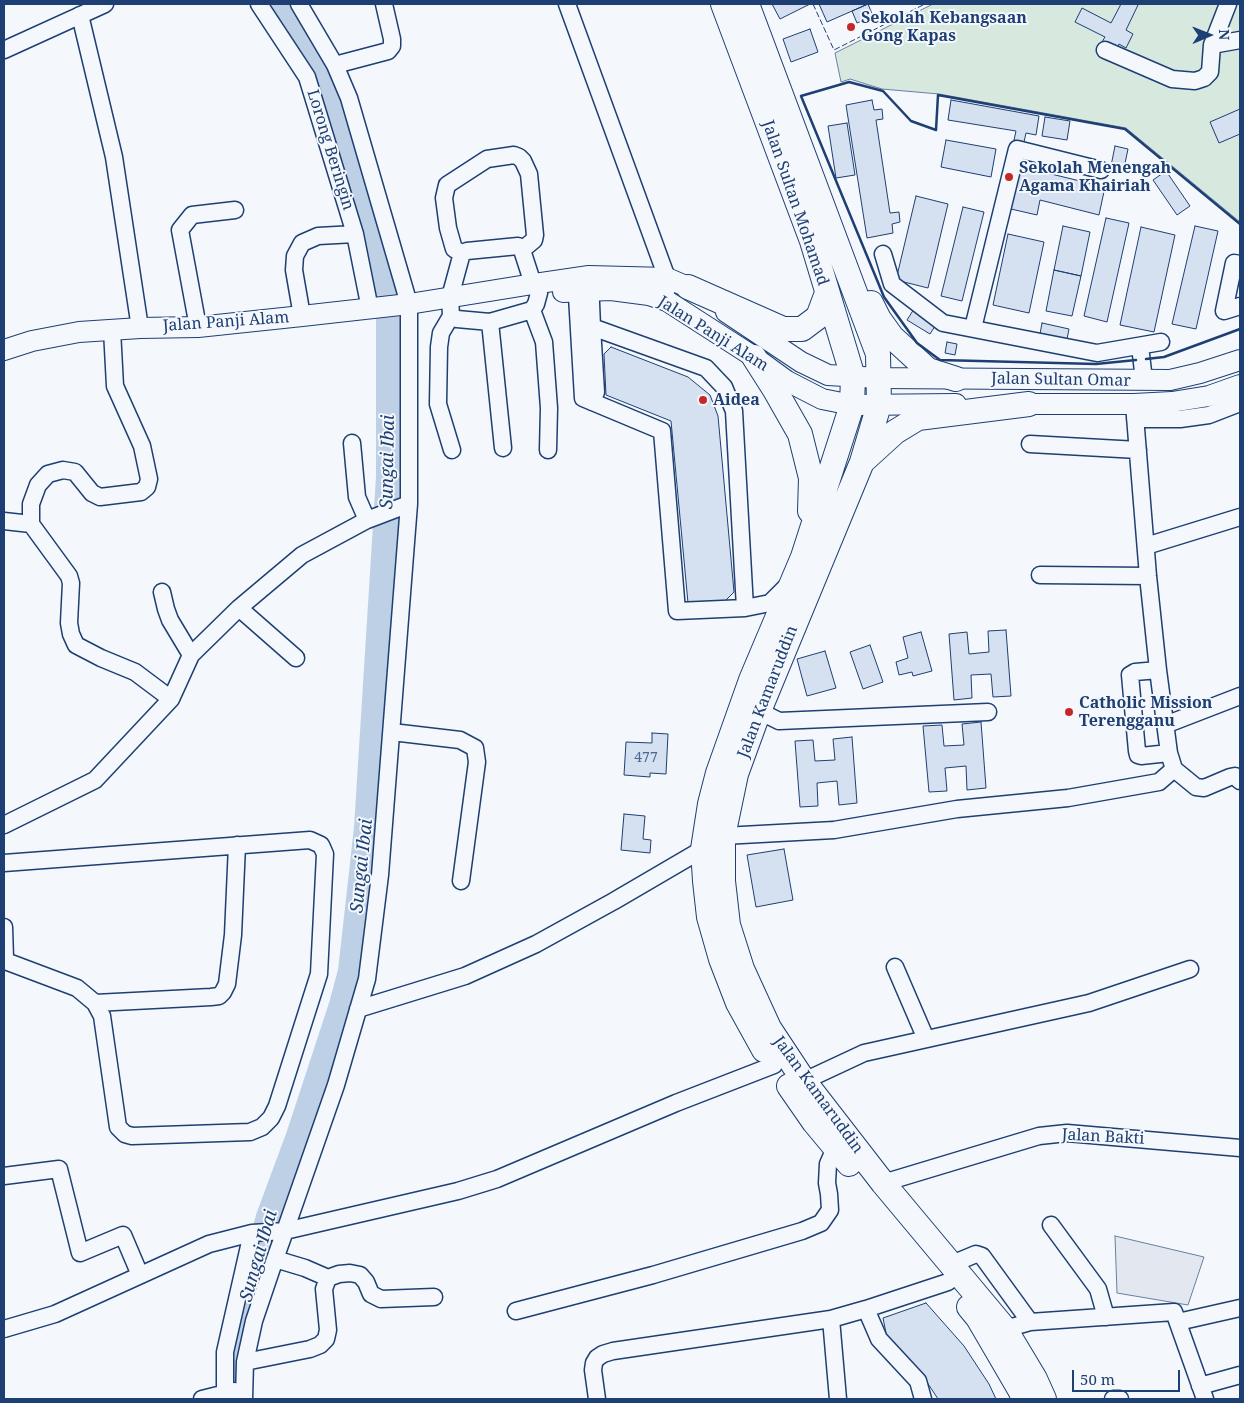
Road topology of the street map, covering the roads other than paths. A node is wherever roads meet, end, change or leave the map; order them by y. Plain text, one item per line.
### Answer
1 (105, 4) edge
2 (259, 4) edge
3 (299, 4) edge
4 (384, 4) edge
5 (567, 4) edge
6 (723, 4) edge
7 (747, 4) edge
8 (1228, 4) edge
9 (80, 15) junction
10 (1240, 40) edge
11 (1212, 45) junction
12 (4, 50) edge
13 (1105, 50) dead end
14 (335, 65) junction
15 (1101, 170) dead end
16 (234, 210) dead end
17 (826, 214) junction
18 (355, 234) junction
19 (522, 250) junction
20 (462, 253) junction
21 (883, 254) dead end
22 (1240, 264) edge
23 (678, 282) junction
24 (583, 284) junction
25 (827, 292) junction
26 (535, 295) junction
27 (667, 302) junction
28 (409, 304) junction
29 (1240, 306) edge
30 (451, 307) junction
31 (370, 309) junction
32 (302, 316) junction
33 (490, 322) junction
34 (198, 327) junction
35 (592, 327) junction
36 (140, 328) junction
37 (973, 328) junction
38 (112, 330) junction
39 (1160, 342) dead end
40 (1140, 346) junction
41 (4, 350) edge
42 (754, 357) junction
43 (1240, 360) edge
44 (853, 377) junction
45 (879, 378) junction
46 (956, 378) junction
47 (1144, 380) junction
48 (1240, 385) edge
49 (592, 402) junction
50 (1240, 403) edge
51 (1029, 404) junction
52 (852, 405) junction
53 (879, 405) junction
54 (1135, 411) junction
55 (352, 444) dead end
56 (1030, 444) dead end
57 (503, 448) dead end
58 (452, 450) dead end
59 (548, 450) dead end
60 (1138, 450) junction
61 (862, 462) junction
62 (409, 504) junction
63 (1240, 517) edge
64 (368, 520) junction
65 (4, 521) edge
66 (31, 524) junction
67 (1146, 546) junction
68 (803, 557) junction
69 (1040, 575) dead end
70 (1148, 576) junction
71 (793, 580) junction
72 (162, 592) dead end
73 (239, 608) junction
74 (746, 608) junction
75 (191, 655) junction
76 (296, 658) dead end
77 (1158, 670) junction
78 (1240, 696) edge
79 (171, 699) junction
80 (759, 711) junction
81 (988, 712) dead end
82 (1165, 725) junction
83 (392, 732) junction
84 (1169, 753) junction
85 (1174, 769) junction
86 (1240, 781) edge
87 (4, 825) edge
88 (723, 836) junction
89 (237, 846) junction
90 (704, 849) junction
91 (4, 863) edge
92 (461, 881) dead end
93 (4, 926) edge
94 (895, 967) dead end
95 (1190, 969) dead end
96 (95, 1002) junction
97 (358, 1009) junction
98 (926, 1039) junction
99 (774, 1065) junction
100 (804, 1081) junction
101 (835, 1148) junction
102 (1240, 1148) edge
103 (4, 1176) edge
104 (883, 1183) junction
105 (1052, 1225) dead end
106 (285, 1231) junction
107 (252, 1233) junction
108 (274, 1258) junction
109 (138, 1269) junction
110 (950, 1273) junction
111 (328, 1278) junction
112 (434, 1297) dead end
113 (1240, 1308) edge
114 (866, 1309) junction
115 (516, 1311) dead end
116 (1106, 1317) junction
117 (831, 1319) junction
118 (1030, 1322) junction
119 (1178, 1322) junction
120 (4, 1329) edge
121 (1005, 1329) junction
122 (245, 1362) junction
123 (1240, 1375) edge
124 (244, 1392) edge
125 (1203, 1392) edge
126 (226, 1395) edge
127 (202, 1399) edge
128 (597, 1399) edge
129 (838, 1399) edge
130 (923, 1399) edge
131 (1024, 1399) edge
132 (1044, 1399) edge
133 (1113, 1399) edge
134 (1120, 1399) edge

1 - 9 street
2 - 18 street, Lorong Beringin
3 - 14 street
4 - 14 street
5 - 23 street
6 - 25 highway, Jalan Sultan Mohamad
7 - 17 highway, Jalan Sultan Mohamad
8 - 11 street
9 - 12 street
9 - 36 street
10 - 11 street
11 - 13 street
14 - 28 street
15 - 37 street
16 - 34 street
17 - 45 highway, Jalan Sultan Mohamad
17 - 46 highway
18 - 31 street, Lorong Beringin
18 - 32 street
19 - 20 street
19 - 20 street
19 - 26 street
20 - 30 street
21 - 37 street
22 - 29 street
23 - 24 main road, Jalan Panji Alam
23 - 25 highway
23 - 27 street
23 - 44 main road, Jalan Panji Alam
24 - 26 main road, Jalan Panji Alam
24 - 27 main road, Jalan Panji Alam
24 - 35 street
24 - 49 street
25 - 44 highway, Jalan Sultan Mohamad
26 - 30 main road, Jalan Panji Alam
26 - 33 street
26 - 59 street
27 - 42 main road, Jalan Panji Alam
28 - 30 main road, Jalan Panji Alam
28 - 31 main road, Jalan Panji Alam
28 - 62 street
30 - 33 street
30 - 58 street
31 - 32 main road, Jalan Panji Alam
32 - 34 main road, Jalan Panji Alam
33 - 57 street
34 - 36 main road, Jalan Panji Alam
35 - 49 street
35 - 74 street
36 - 38 main road, Jalan Panji Alam
37 - 40 street
38 - 41 main road, Jalan Panji Alam
38 - 66 street
39 - 40 street
40 - 47 street
42 - 52 main road, Jalan Panji Alam
42 - 68 highway
43 - 47 main road, Jalan Sultan Omar
44 - 45 main road, Jalan Panji Alam
44 - 52 highway, Jalan Sultan Mohamad
45 - 46 main road, Jalan Sultan Omar
45 - 53 highway, Jalan Kamaruddin
46 - 47 main road, Jalan Sultan Omar
48 - 54 main road, Jalan Sultan Omar
49 - 74 street
50 - 54 street
51 - 53 main road, Jalan Sultan Omar
51 - 54 main road, Jalan Sultan Omar
51 - 61 highway
52 - 53 main road, Jalan Panji Alam
52 - 68 highway, Jalan Kamaruddin
53 - 61 highway, Jalan Kamaruddin
54 - 60 street
55 - 64 street
56 - 60 street
60 - 67 street
61 - 80 highway, Jalan Kamaruddin
62 - 64 street
62 - 83 street
63 - 67 street
64 - 73 street
65 - 66 street
66 - 79 street
67 - 70 street
68 - 71 highway, Jalan Kamaruddin
69 - 70 street
70 - 77 street
71 - 74 street
71 - 90 highway, Jalan Kamaruddin
72 - 75 street
73 - 75 street
73 - 76 street
75 - 79 street
77 - 82 street
77 - 84 street
78 - 82 street
79 - 87 street
80 - 81 street
80 - 88 highway, Jalan Kamaruddin
82 - 84 street
83 - 92 street
83 - 97 street
84 - 85 street
85 - 86 street
85 - 88 street
88 - 100 highway, Jalan Kamaruddin
89 - 91 street
89 - 96 street
89 - 96 street
90 - 97 street
90 - 99 highway, Jalan Kamaruddin
93 - 96 street
94 - 98 street
95 - 98 street
97 - 106 street
98 - 100 street
99 - 101 highway, Jalan Kamaruddin
99 - 106 street
100 - 104 highway, Jalan Kamaruddin
101 - 110 highway, Jalan Kamaruddin
101 - 115 street
102 - 104 street, Jalan Bakti
103 - 109 street
104 - 110 highway, Jalan Kamaruddin
105 - 116 street
106 - 107 street
106 - 108 street
107 - 109 street
107 - 126 street
108 - 111 street
108 - 122 street
109 - 120 street
110 - 114 street
110 - 118 street
110 - 121 highway, Jalan Kamaruddin
110 - 131 highway, Jalan Kamaruddin
111 - 112 street
111 - 122 street
113 - 119 street
114 - 117 street
114 - 130 street
116 - 118 street
116 - 119 street
117 - 128 street
117 - 129 street
118 - 121 street
119 - 125 street
121 - 132 highway, Jalan Kamaruddin
122 - 124 street
123 - 125 street
124 - 126 street
126 - 127 street
133 - 134 street

